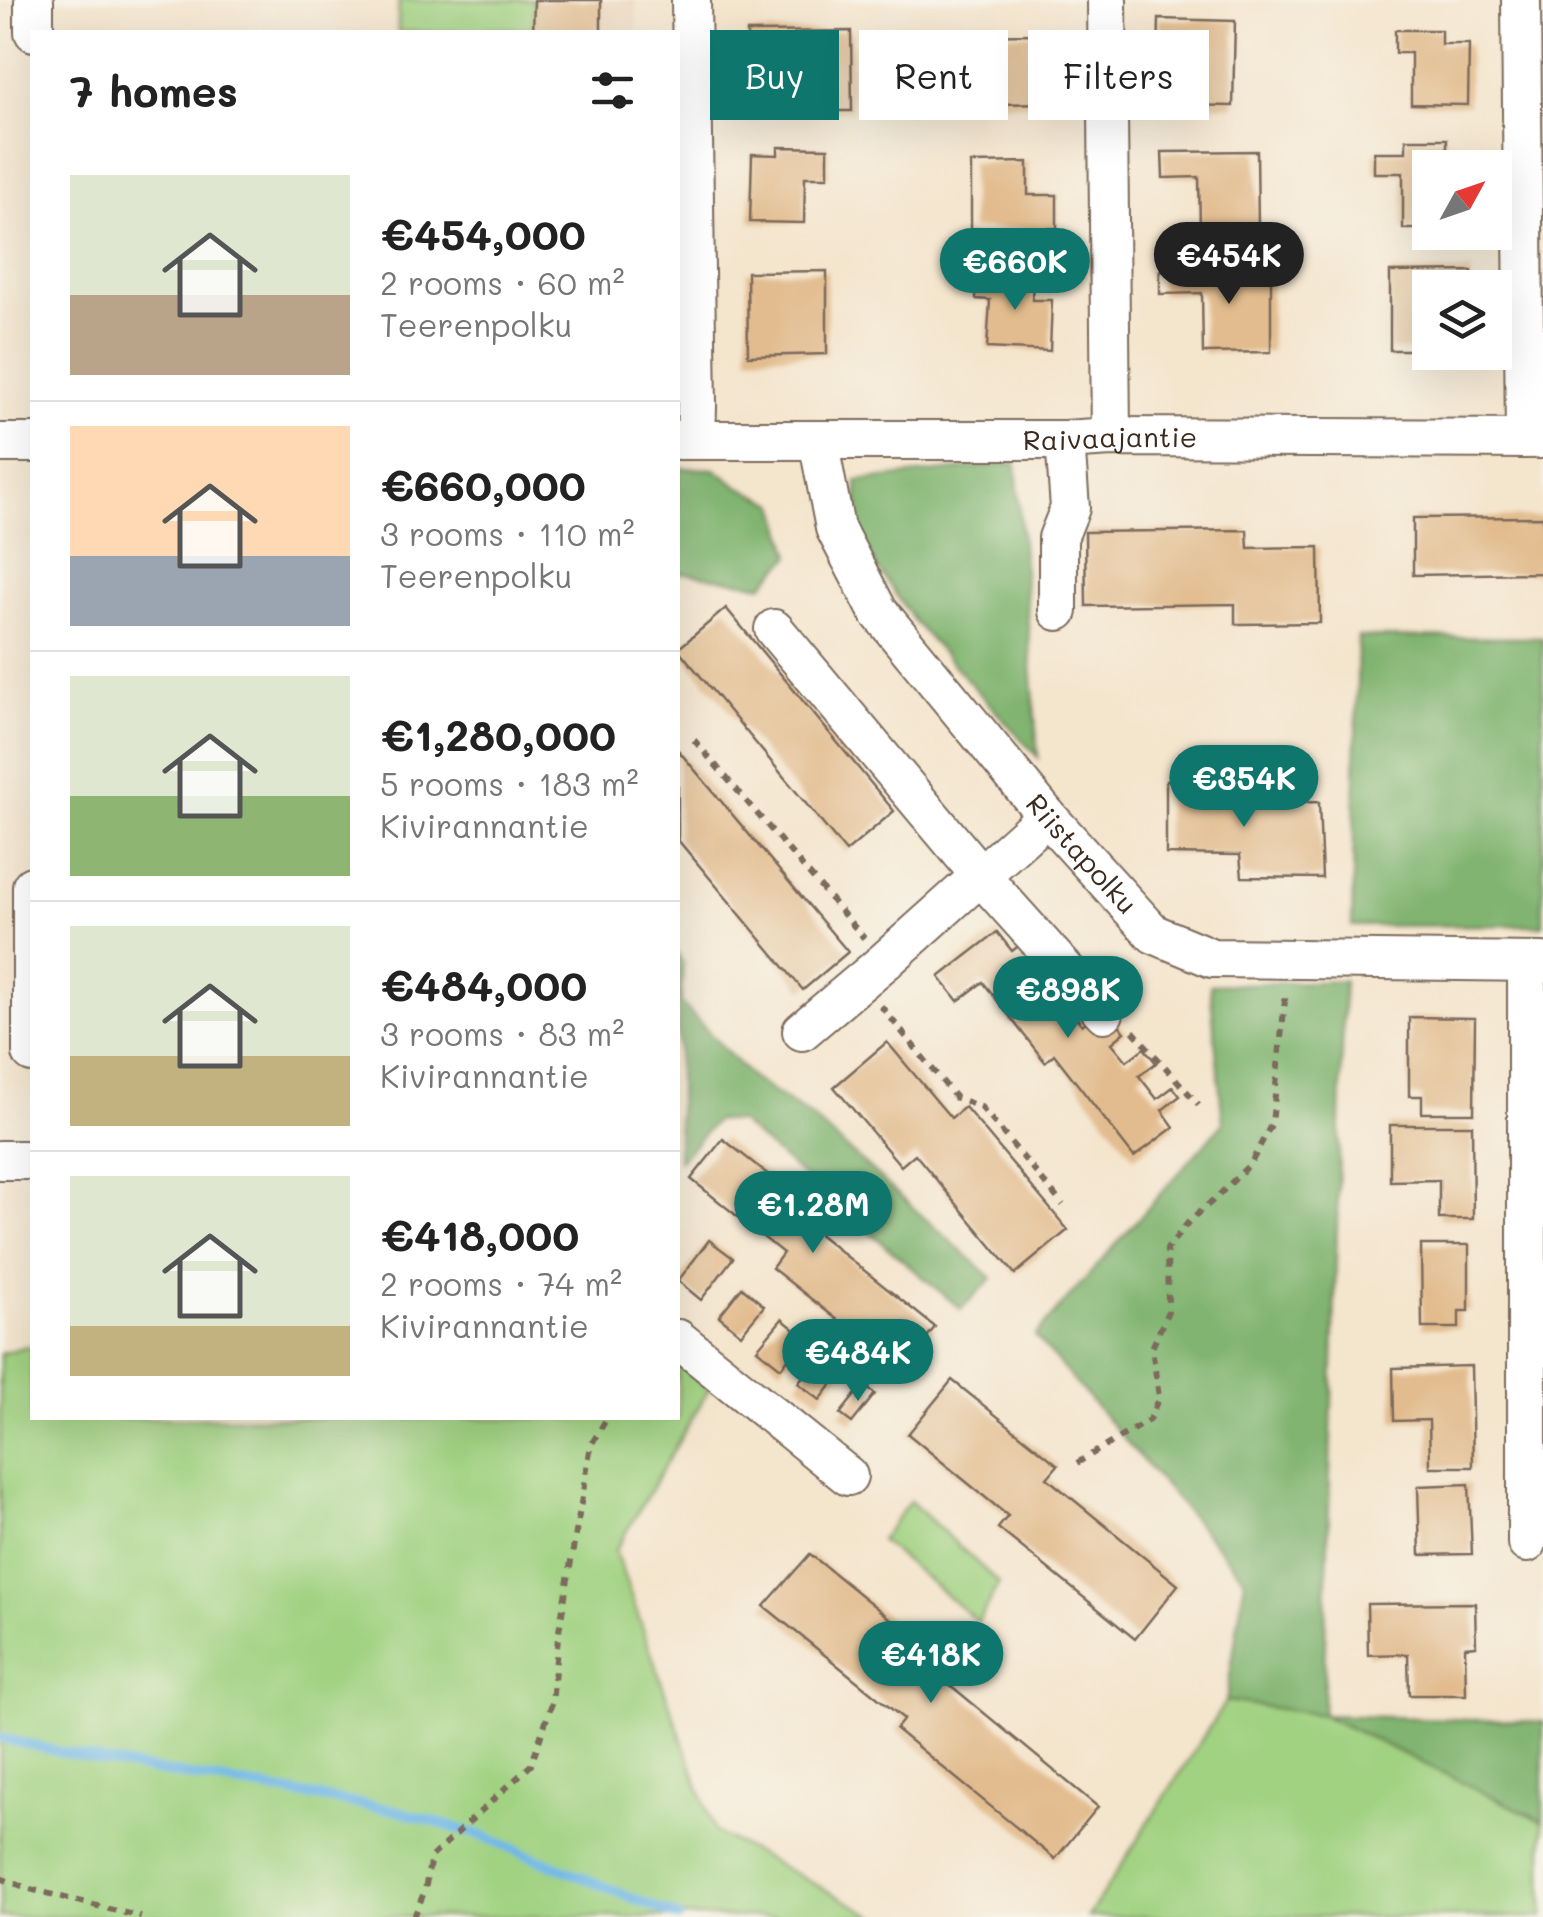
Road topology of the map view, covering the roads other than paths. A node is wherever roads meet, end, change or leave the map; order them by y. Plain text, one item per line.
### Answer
1 (34, 0) edge
2 (691, 0) edge
3 (1107, 0) edge
4 (1521, 0) edge
5 (34, 30) edge
6 (1111, 437) junction
7 (1534, 439) edge
8 (686, 440) edge
9 (818, 440) junction
10 (1065, 440) junction
11 (0, 444) edge
12 (30, 444) edge
13 (1058, 611) dead end
14 (774, 629) dead end
15 (1047, 816) junction
16 (980, 875) junction
17 (1535, 962) edge
18 (1104, 1013) road end
19 (802, 1032) dead end
20 (0, 1160) edge
21 (30, 1160) edge
22 (680, 1341) edge
23 (848, 1476) dead end
24 (1527, 1543) dead end

1 - 5 street
2 - 8 street
3 - 6 street
4 - 7 street
6 - 7 street, Raivaajantie
6 - 10 street, Raivaajantie
8 - 9 street, Raivaajantie
9 - 10 street, Raivaajantie
9 - 15 street, Riistapolku
10 - 13 street
11 - 12 street
14 - 16 street
15 - 16 street
15 - 17 street, Riistapolku
16 - 18 street
16 - 19 street
17 - 24 street
20 - 21 street
22 - 23 street

